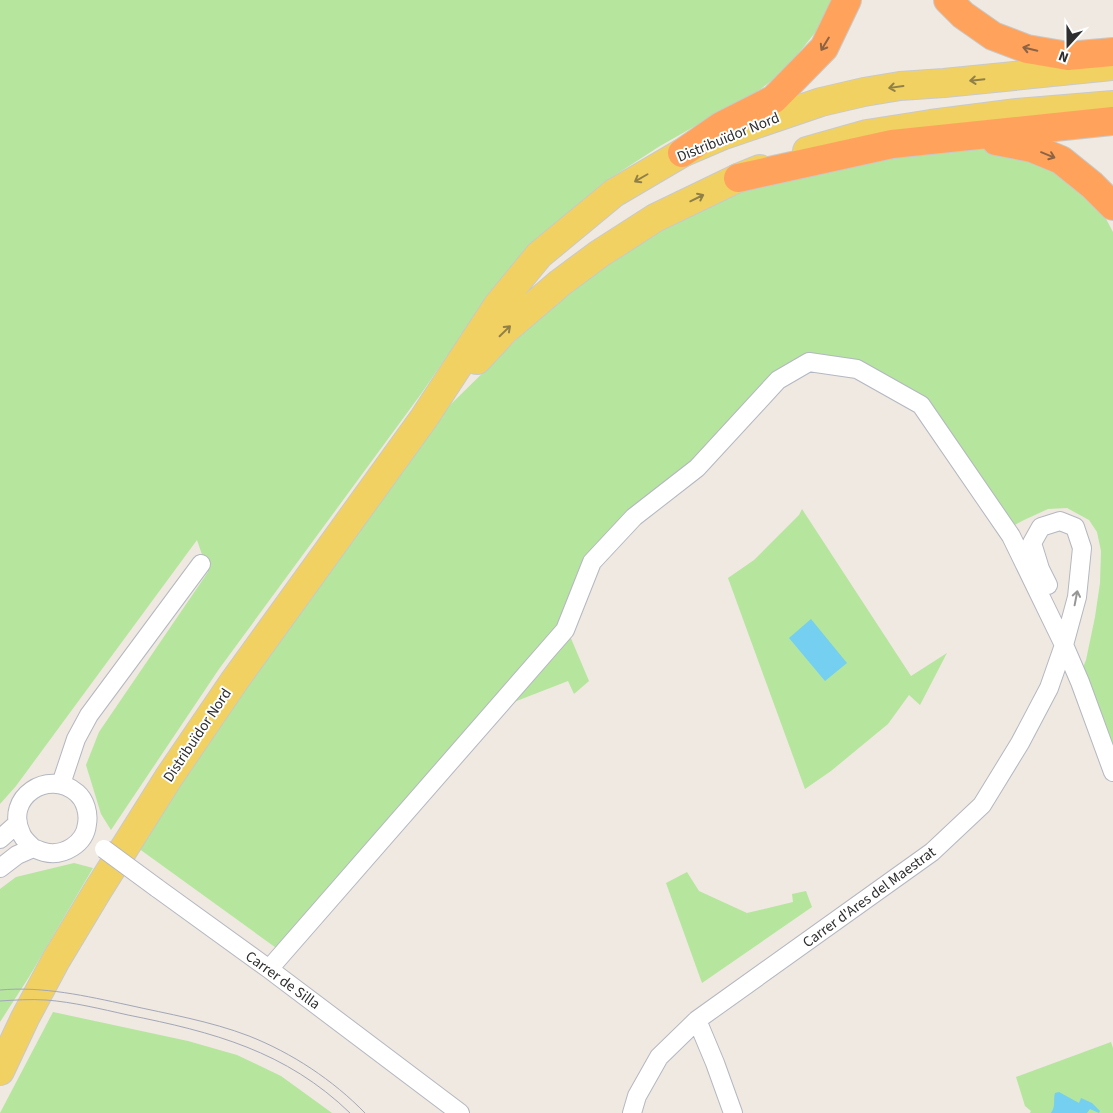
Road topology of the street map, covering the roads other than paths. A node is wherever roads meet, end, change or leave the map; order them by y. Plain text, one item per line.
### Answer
1 (847, 0) edge
2 (948, 0) edge
3 (1113, 52) edge
4 (1113, 66) edge
5 (1113, 105) edge
6 (1113, 120) edge
7 (967, 136) junction
8 (682, 153) junction
9 (738, 178) junction
10 (1113, 206) edge
11 (424, 418) junction
12 (201, 564) dead end
13 (1064, 645) junction
14 (1113, 772) edge
15 (61, 784) junction
16 (88, 816) junction
17 (18, 823) junction
18 (0, 839) edge
19 (75, 846) junction
20 (33, 848) junction
21 (104, 849) junction
22 (0, 868) edge
23 (269, 969) junction
24 (25, 1018) junction
25 (697, 1020) junction
26 (0, 1044) edge
27 (0, 1071) edge
28 (460, 1113) edge
29 (632, 1113) edge
30 (733, 1113) edge

1 -> 8 highway
3 -> 2 highway
4 -> 8 main road, Distribuïdor Nord
5 - 9 main road, Distribuïdor Nord
6 - 7 highway
7 - 9 highway
7 -> 10 highway
8 -> 11 main road, Distribuïdor Nord
11 -> 9 main road, Distribuïdor Nord
11 - 24 main road, Distribuïdor Nord
12 - 15 street
13 -> 13 street, Carrer d'Ares del Maestrat
13 - 14 street
13 - 23 street
13 - 25 street, Carrer d'Ares del Maestrat
15 - 16 street
15 - 17 street
16 - 19 street
16 - 21 street, Carrer de Silla
17 - 18 street
17 - 20 street
19 - 20 street
19 - 21 street, Carrer de Silla
20 - 22 street
21 - 23 street, Carrer de Silla, bridge
23 - 28 street, Carrer de Silla
24 - 26 main road
24 - 27 main road, Distribuïdor Nord
25 - 29 street, Carrer d'Ares del Maestrat
25 - 30 street

